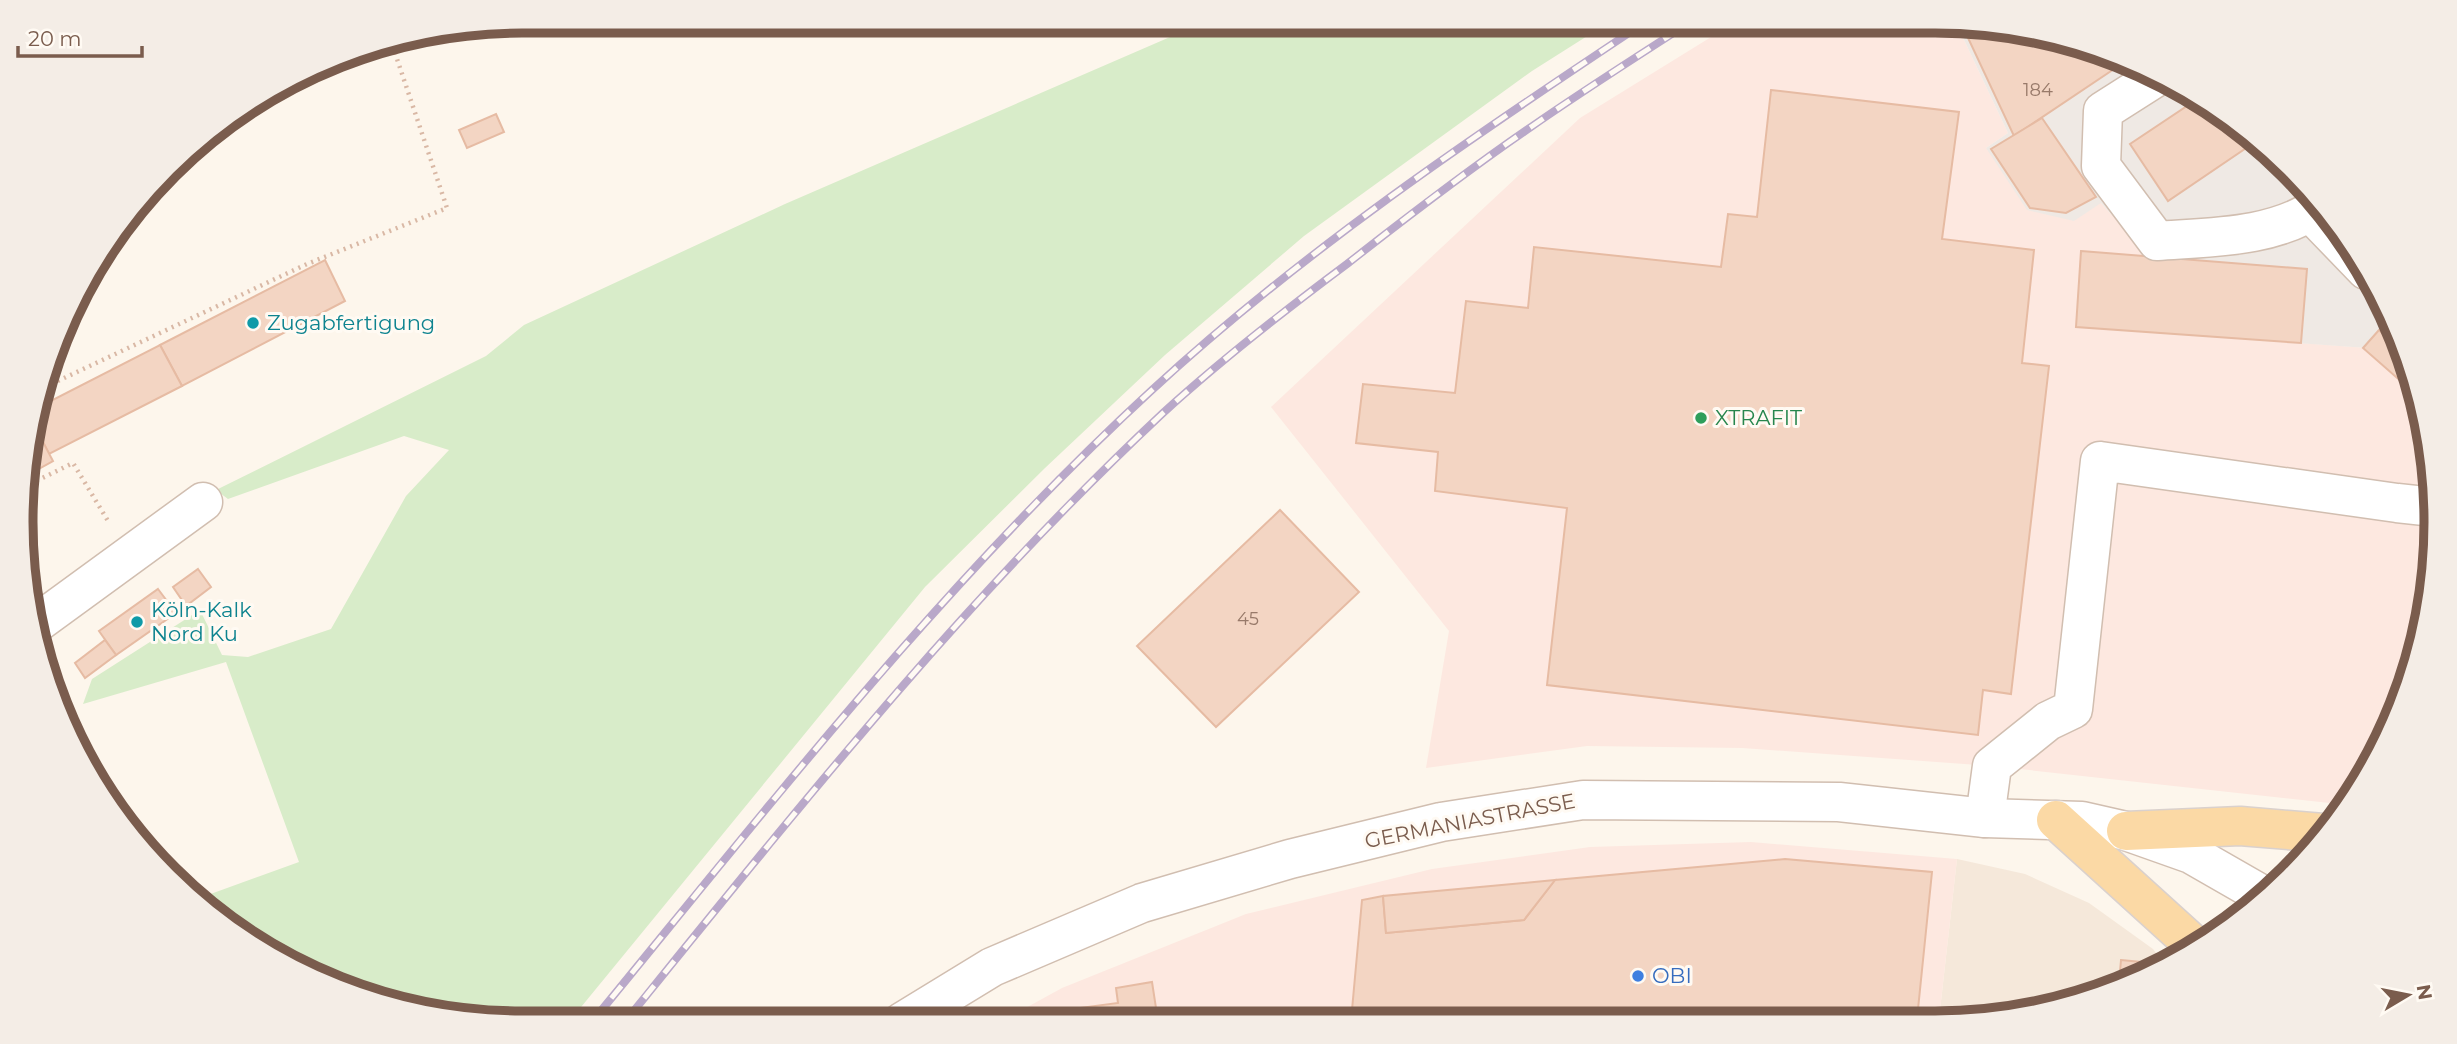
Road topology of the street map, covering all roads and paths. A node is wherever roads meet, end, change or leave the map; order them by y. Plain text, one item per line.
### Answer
1 (394, 51) edge
2 (2148, 82) edge
3 (2311, 210) edge
4 (54, 383) edge
5 (35, 482) edge
6 (204, 502) dead end
7 (2423, 506) edge
8 (130, 556) junction
9 (43, 619) edge
10 (1985, 818) junction
11 (2056, 820) junction
12 (2126, 831) junction
13 (2312, 832) edge
14 (2255, 891) edge
15 (2188, 940) edge
16 (920, 1011) edge

1 - 4 path
2 - 3 street
5 - 8 path
6 - 8 street
7 - 10 street
8 - 9 street
10 - 11 street, GERMANIASTRASSE
10 - 16 street, GERMANIASTRASSE
11 - 12 street, GERMANIASTRASSE
11 - 15 main road
12 - 13 main road
12 - 14 street, GERMANIASTRASSE

